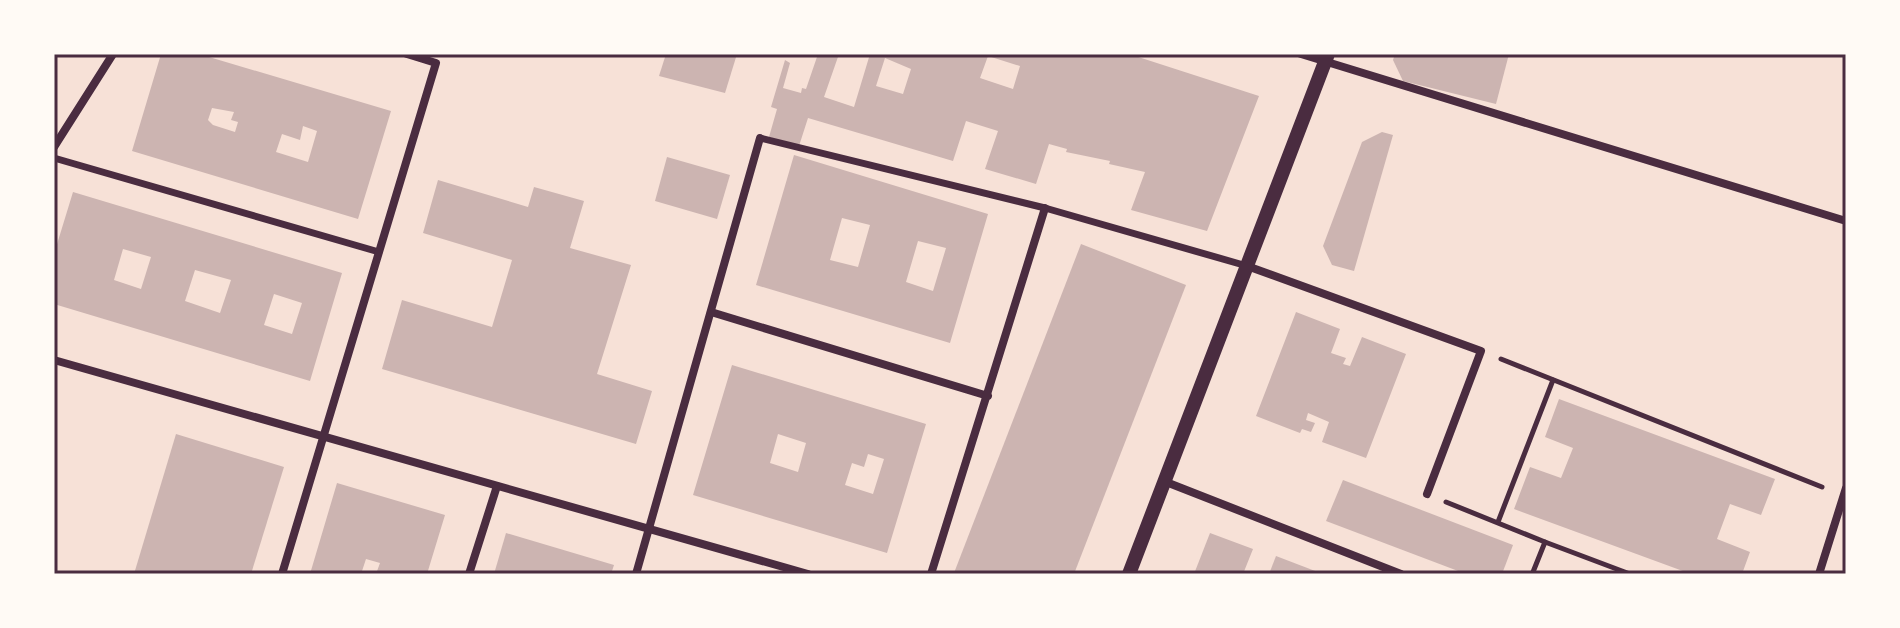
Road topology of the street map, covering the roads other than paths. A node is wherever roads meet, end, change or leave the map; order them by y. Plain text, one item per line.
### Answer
1 (113, 54) edge
2 (407, 54) edge
3 (1301, 54) edge
4 (1326, 58) edge
5 (760, 138) joint
6 (54, 147) edge
7 (54, 158) edge
8 (1045, 208) junction
9 (1846, 221) edge
10 (379, 252) junction
11 (1247, 266) junction
12 (711, 312) junction
13 (54, 360) edge
14 (988, 396) junction
15 (323, 436) junction
16 (1166, 482) junction
17 (497, 486) junction
18 (1845, 492) edge
19 (1427, 494) road end
20 (647, 530) junction
21 (282, 574) edge
22 (469, 574) edge
23 (636, 574) edge
24 (808, 574) edge
25 (931, 574) edge
26 (1129, 574) edge
27 (1401, 574) edge
28 (1819, 574) edge

1 - 6 street
2 - 10 street
3 - 4 street
4 - 9 street
4 - 11 street
5 - 8 street
5 - 12 street
7 - 10 street
8 - 11 street
8 - 14 street
10 - 15 street
11 - 16 street
11 - 19 street
12 - 14 street
12 - 20 street
13 - 15 street
14 - 25 street
15 - 17 street
15 - 21 street
16 - 26 street
16 - 27 street
17 - 20 street
17 - 22 street
18 - 28 street
20 - 23 street
20 - 24 street

